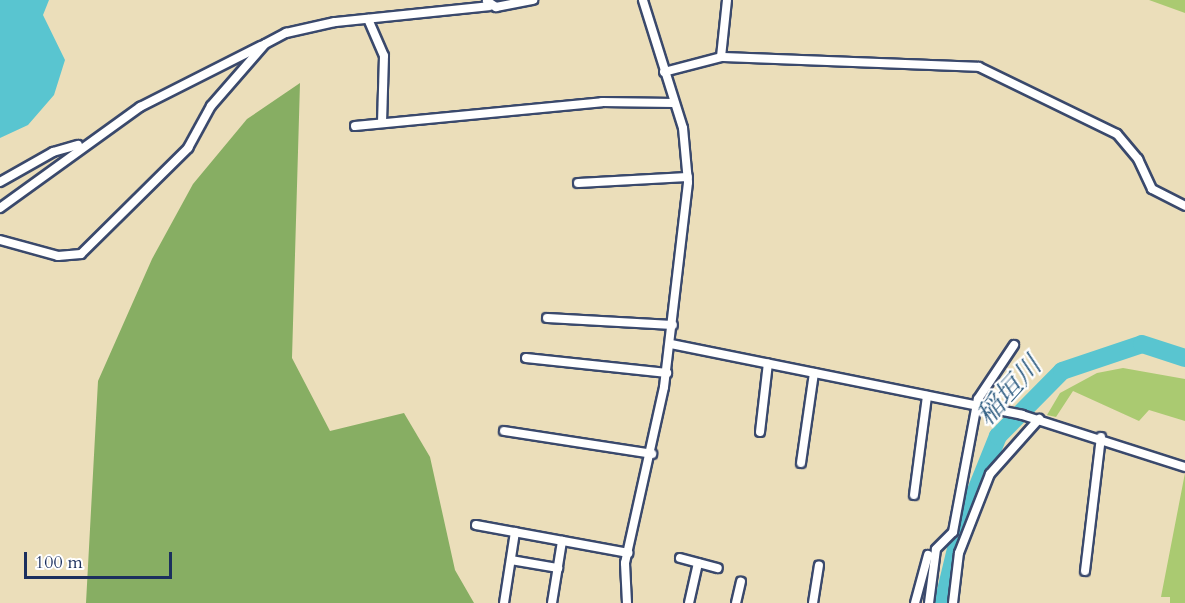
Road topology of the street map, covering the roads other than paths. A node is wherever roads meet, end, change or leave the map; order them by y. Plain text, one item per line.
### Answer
1 (533, 0) edge
2 (643, 0) edge
3 (727, 0) edge
4 (488, 3) edge
5 (368, 19) junction
6 (265, 44) junction
7 (722, 57) junction
8 (664, 72) junction
9 (674, 103) junction
10 (382, 123) junction
11 (355, 126) dead end
12 (83, 144) junction
13 (688, 177) junction
14 (0, 182) edge
15 (578, 183) dead end
16 (1185, 206) edge
17 (0, 208) edge
18 (0, 240) edge
19 (546, 318) dead end
20 (673, 325) junction
21 (671, 344) junction
22 (1014, 345) dead end
23 (526, 358) dead end
24 (768, 363) junction
25 (667, 373) junction
26 (814, 373) junction
27 (927, 396) junction
28 (976, 405) junction
29 (1039, 419) junction
30 (504, 431) dead end
31 (760, 432) dead end
32 (1101, 437) junction
33 (652, 454) junction
34 (801, 463) dead end
35 (1185, 467) edge
36 (914, 495) dead end
37 (476, 525) dead end
38 (515, 532) junction
39 (562, 541) junction
40 (628, 553) junction
41 (928, 555) dead end
42 (681, 558) dead end
43 (511, 560) junction
44 (698, 563) junction
45 (819, 565) dead end
46 (558, 568) junction
47 (718, 568) dead end
48 (1084, 571) dead end
49 (741, 582) dead end
50 (504, 603) edge
51 (552, 603) edge
52 (627, 603) edge
53 (689, 603) edge
54 (736, 603) edge
55 (813, 603) edge
56 (915, 603) edge
57 (929, 603) edge
58 (953, 603) edge

1 - 4 street
2 - 8 street
3 - 7 street
4 - 5 street
5 - 6 street
5 - 10 street
6 - 12 street
6 - 18 street
7 - 8 street
7 - 16 street
8 - 9 street
9 - 10 street
9 - 13 street
10 - 11 street
12 - 14 street
12 - 17 street
13 - 15 street
13 - 20 street
19 - 20 street
20 - 21 street
21 - 24 street
21 - 25 street
22 - 28 street
23 - 25 street
24 - 26 street
24 - 31 street
25 - 33 street
26 - 27 street
26 - 34 street
27 - 28 street
27 - 36 street
28 - 29 street
28 - 57 street
29 - 32 street
29 - 58 street
30 - 33 street
32 - 35 street
32 - 48 street
33 - 40 street
37 - 38 street
38 - 39 street
38 - 43 street
39 - 40 street
39 - 46 street
40 - 52 street
41 - 56 street
42 - 44 street
43 - 46 street
43 - 50 street
44 - 47 street
44 - 53 street
45 - 55 street
46 - 51 street
49 - 54 street

